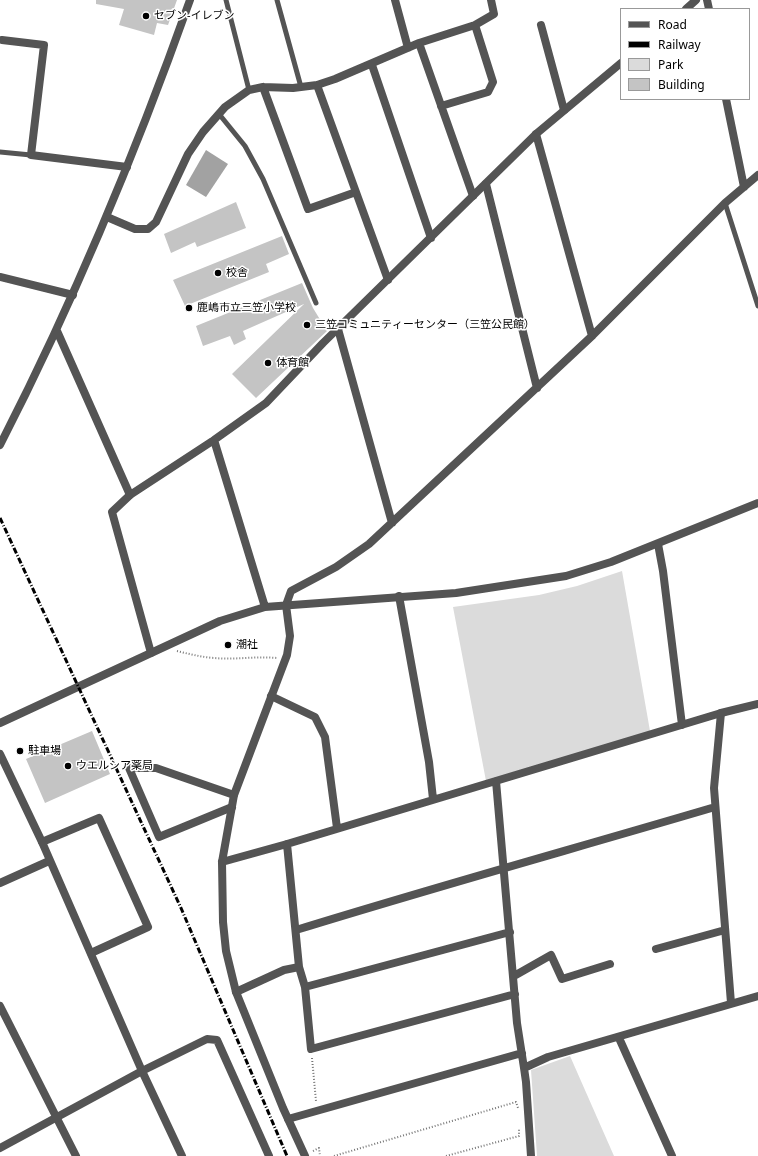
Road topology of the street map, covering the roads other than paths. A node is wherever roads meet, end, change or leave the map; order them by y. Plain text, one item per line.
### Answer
1 (190, 0) edge
2 (226, 0) edge
3 (277, 0) edge
4 (395, 0) edge
5 (491, 0) edge
6 (696, 0) edge
7 (687, 8) edge
8 (475, 25) junction
9 (540, 25) dead end
10 (2, 40) dead end
11 (419, 43) junction
12 (408, 48) junction
13 (372, 65) junction
14 (620, 65) edge
15 (317, 85) junction
16 (263, 87) junction
17 (301, 87) junction
18 (249, 90) junction
19 (726, 100) edge
20 (441, 106) junction
21 (564, 110) junction
22 (219, 114) junction
23 (536, 134) junction
24 (0, 152) edge
25 (31, 155) junction
26 (127, 167) junction
27 (758, 175) edge
28 (486, 184) junction
29 (744, 187) junction
30 (356, 192) junction
31 (473, 196) junction
32 (725, 203) junction
33 (107, 217) junction
34 (431, 238) junction
35 (0, 277) edge
36 (388, 280) junction
37 (72, 294) junction
38 (316, 303) dead end
39 (758, 306) edge
40 (338, 329) junction
41 (57, 331) junction
42 (592, 336) junction
43 (537, 388) junction
44 (214, 440) junction
45 (0, 445) edge
46 (130, 495) junction
47 (758, 503) edge
48 (392, 523) junction
49 (658, 544) junction
50 (399, 596) junction
51 (286, 605) junction
52 (266, 607) junction
53 (150, 653) junction
54 (271, 696) junction
55 (758, 704) edge
56 (721, 713) junction
57 (0, 723) edge
58 (682, 725) junction
59 (0, 754) edge
60 (496, 781) junction
61 (234, 795) junction
62 (433, 799) junction
63 (232, 807) junction
64 (715, 807) junction
65 (337, 828) junction
66 (42, 842) junction
67 (287, 844) junction
68 (49, 861) junction
69 (222, 862) junction
70 (505, 869) junction
71 (0, 883) edge
72 (296, 930) junction
73 (725, 930) junction
74 (510, 932) junction
75 (656, 949) dead end
76 (91, 953) junction
77 (610, 964) dead end
78 (299, 967) junction
79 (514, 976) junction
80 (305, 987) junction
81 (236, 992) junction
82 (516, 994) junction
83 (758, 996) edge
84 (731, 1003) junction
85 (0, 1006) edge
86 (619, 1038) junction
87 (522, 1053) junction
88 (524, 1068) junction
89 (142, 1071) junction
90 (56, 1118) junction
91 (288, 1119) junction
92 (0, 1148) edge
93 (305, 1155) edge
94 (76, 1156) edge
95 (182, 1156) edge
96 (269, 1156) edge
97 (531, 1156) edge
98 (672, 1156) edge

1 - 26 street
2 - 18 lane
3 - 17 lane
4 - 12 street
5 - 8 street
6 - 7 street
8 - 11 street
8 - 20 street
9 - 21 street
10 - 25 street
11 - 12 street
11 - 20 street
12 - 13 street
13 - 15 street
13 - 34 street
14 - 21 street
15 - 17 street
15 - 30 street
16 - 17 street
16 - 18 street
16 - 30 street
18 - 22 street
19 - 29 street
20 - 31 street
21 - 23 street
22 - 33 street
22 - 38 lane
23 - 28 street
23 - 42 street
24 - 25 lane
25 - 26 street
26 - 33 street
27 - 29 street
28 - 31 street
28 - 43 street
29 - 32 street
30 - 36 street
31 - 34 street
32 - 39 lane
32 - 42 street
33 - 37 street
34 - 36 street
35 - 37 street
36 - 40 street
37 - 41 street
40 - 44 street
40 - 48 street
41 - 45 street
41 - 46 street
42 - 43 street
43 - 48 street
44 - 46 street
44 - 52 street
46 - 53 street
47 - 49 street
48 - 51 street
49 - 50 street
49 - 58 street
50 - 51 street
50 - 62 street
51 - 52 street
51 - 54 street
52 - 53 street
53 - 57 street
54 - 61 street
54 - 65 street
55 - 56 street
56 - 58 street
56 - 64 street
58 - 60 street
59 - 66 street
60 - 62 street
60 - 70 street
61 - 63 street
61 - 63 street
62 - 65 street
63 - 69 street
64 - 70 street
64 - 73 street
65 - 67 street
66 - 68 street
66 - 76 street
67 - 69 street
67 - 72 street
68 - 71 street
68 - 76 street
69 - 81 street
70 - 72 street
70 - 74 street
72 - 78 street
73 - 75 street
73 - 84 street
74 - 79 street
74 - 80 street
76 - 89 street
77 - 79 street
78 - 80 street
78 - 81 street
79 - 82 street
80 - 82 street
81 - 91 street
82 - 87 street
83 - 84 street
84 - 86 street
85 - 90 street
86 - 88 street
86 - 98 street
87 - 88 street
87 - 91 street
88 - 97 street
89 - 90 street
89 - 95 street
89 - 96 street
90 - 92 street
90 - 94 street
91 - 93 street

